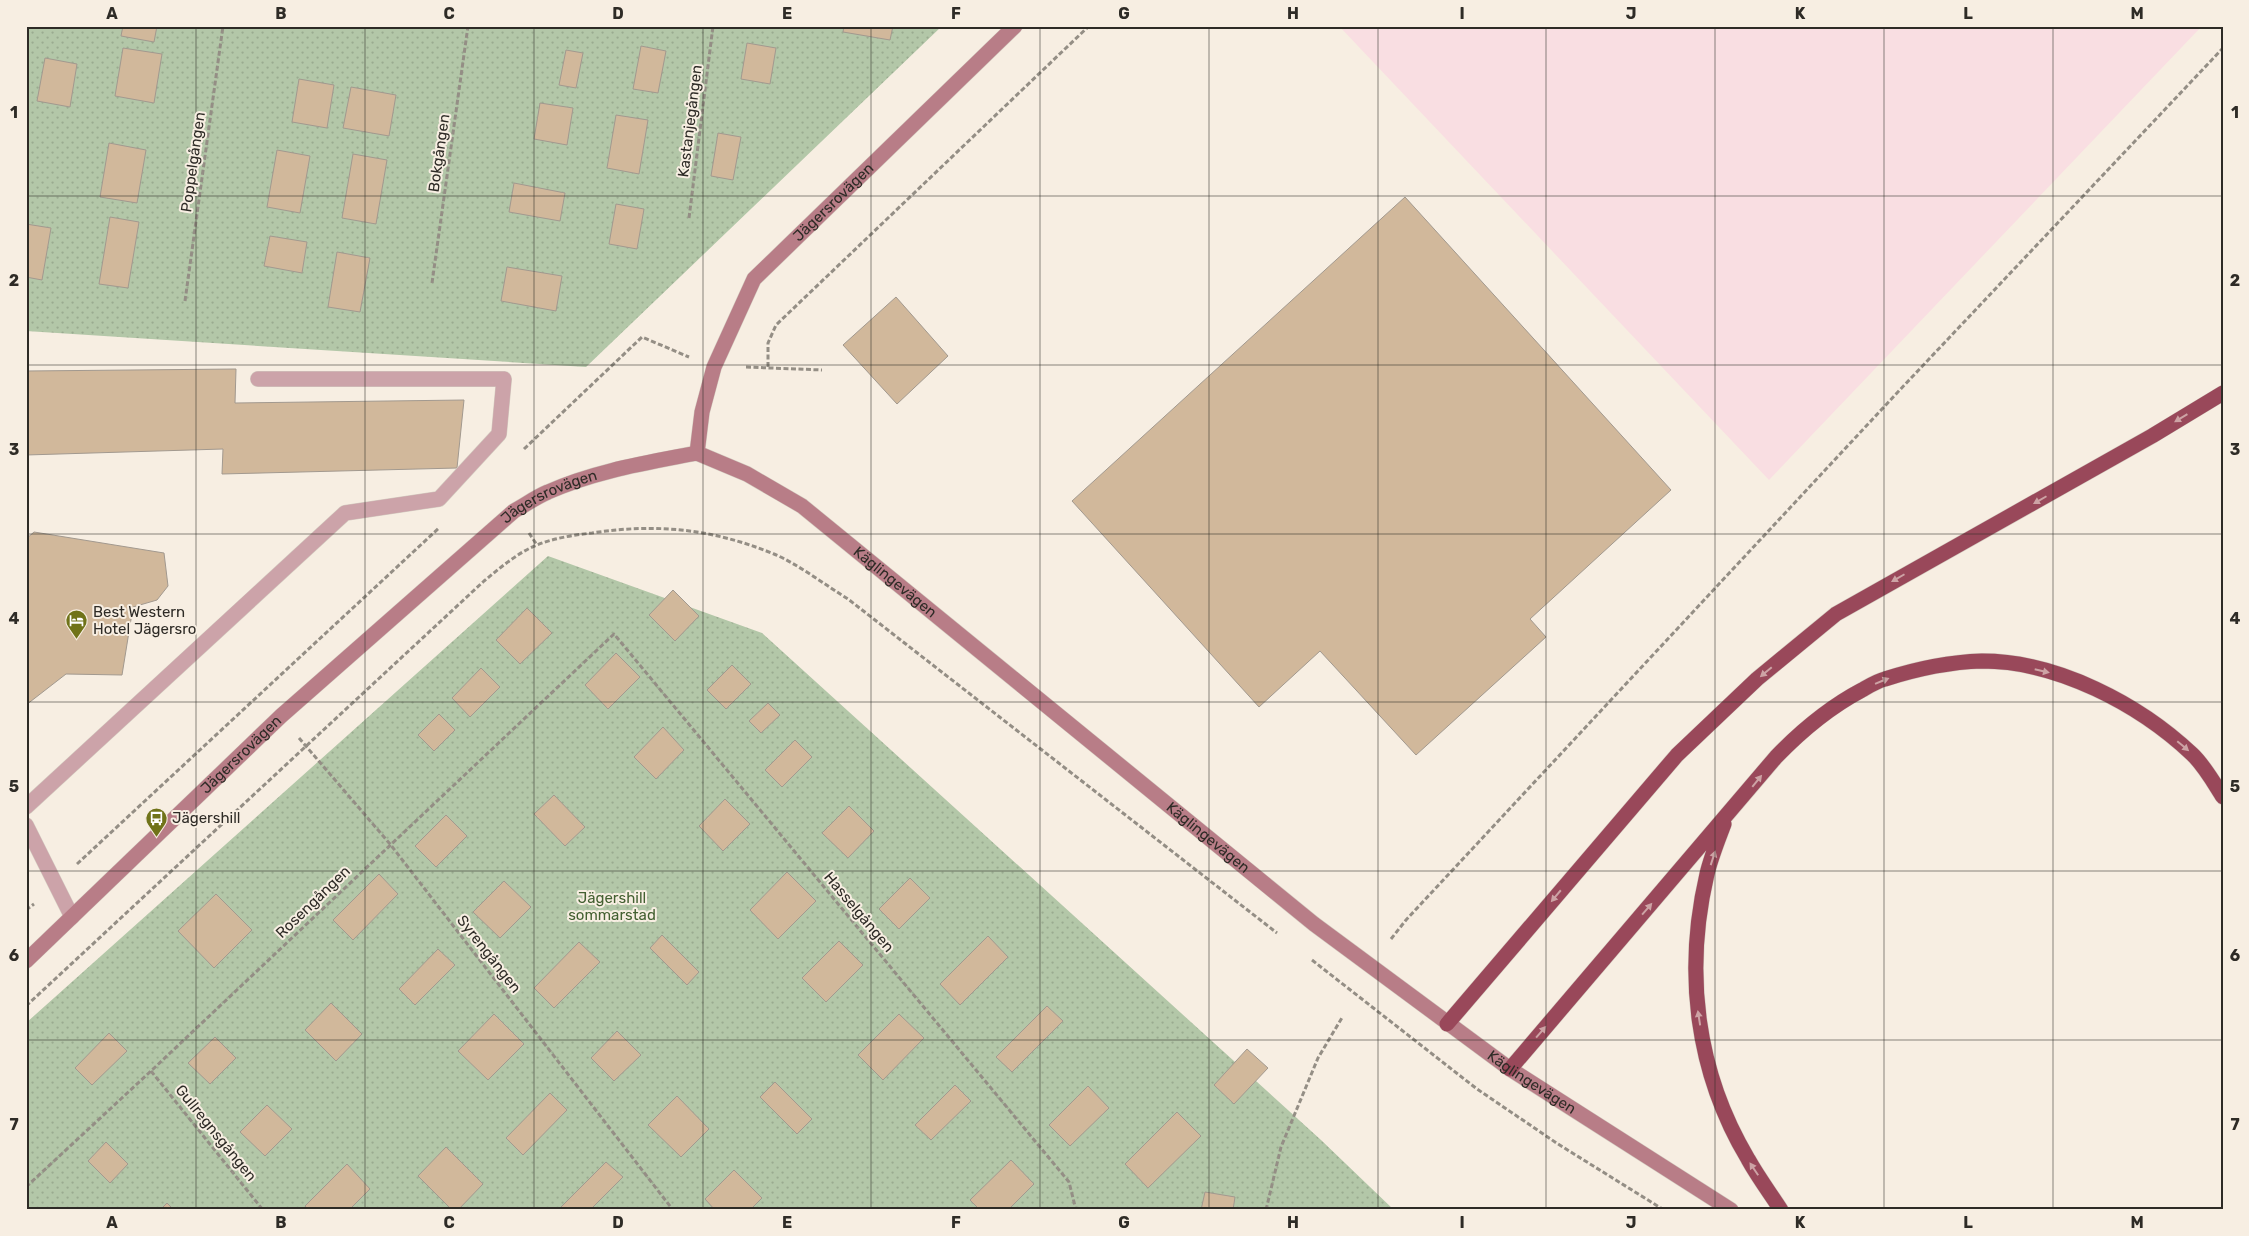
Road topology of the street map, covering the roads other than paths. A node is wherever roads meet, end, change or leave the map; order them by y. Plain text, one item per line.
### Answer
1 (1015, 26) edge
2 (258, 379) dead end
3 (2223, 393) edge
4 (697, 453) junction
5 (2223, 797) edge
6 (26, 807) edge
7 (1726, 818) junction
8 (26, 825) edge
9 (72, 917) junction
10 (26, 961) edge
11 (1447, 1024) junction
12 (1510, 1069) junction
13 (1731, 1210) edge
14 (1781, 1210) edge

1 - 4 main road, Jägersrovägen
2 - 6 lane
3 -> 11 highway
4 - 9 main road, Jägersrovägen
4 - 11 main road, Käglingevägen
7 -> 5 highway
12 -> 7 highway
14 -> 7 highway
8 - 9 lane
9 - 10 main road, Jägersrovägen
11 - 12 main road, Käglingevägen
12 - 13 main road, Käglingevägen

